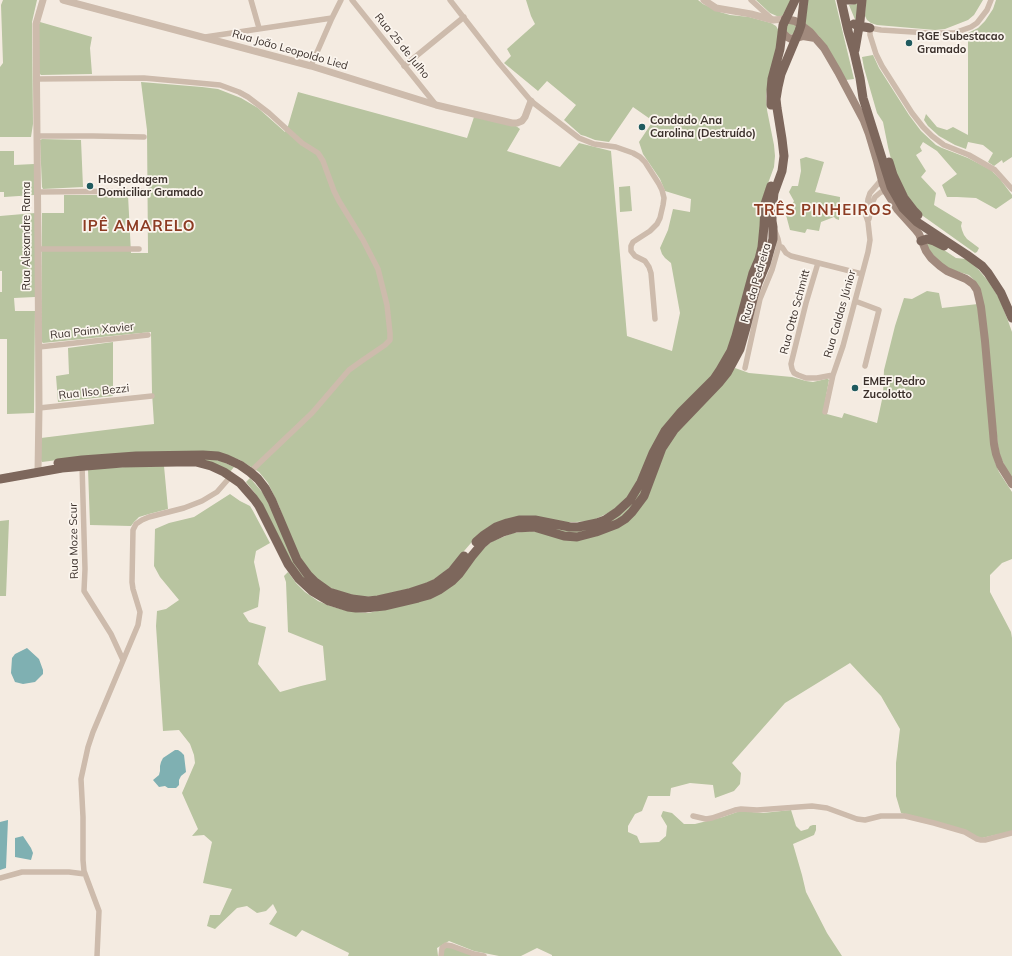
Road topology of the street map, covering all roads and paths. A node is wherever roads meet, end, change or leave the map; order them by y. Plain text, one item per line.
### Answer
1 (43, 0) edge
2 (63, 0) edge
3 (251, 0) edge
4 (341, 0) edge
5 (352, 0) edge
6 (450, 0) edge
7 (704, 0) edge
8 (751, 0) edge
9 (795, 0) edge
10 (804, 0) edge
11 (854, 0) edge
12 (862, 0) edge
13 (991, 0) edge
14 (72, 1) edge
15 (843, 3) edge
16 (861, 14) junction
17 (464, 17) junction
18 (332, 18) junction
19 (785, 19) junction
20 (773, 20) junction
21 (801, 25) junction
22 (859, 26) junction
23 (259, 28) junction
24 (870, 28) junction
25 (782, 32) junction
26 (202, 37) junction
27 (796, 38) junction
28 (815, 38) junction
29 (854, 52) junction
30 (311, 66) junction
31 (404, 66) junction
32 (36, 79) junction
33 (531, 101) junction
34 (436, 104) junction
35 (37, 136) junction
36 (144, 137) dead end
37 (882, 179) junction
38 (1012, 190) edge
39 (143, 191) dead end
40 (886, 191) junction
41 (38, 192) junction
42 (870, 200) junction
43 (765, 216) junction
44 (774, 227) junction
45 (921, 240) junction
46 (779, 246) junction
47 (38, 249) junction
48 (139, 249) dead end
49 (967, 255) junction
50 (818, 263) junction
51 (769, 267) junction
52 (862, 274) junction
53 (855, 301) junction
54 (655, 318) dead end
55 (1012, 318) edge
56 (148, 335) dead end
57 (39, 347) junction
58 (865, 366) dead end
59 (745, 368) dead end
60 (833, 376) junction
61 (152, 396) dead end
62 (39, 408) junction
63 (825, 412) dead end
64 (82, 463) junction
65 (240, 465) junction
66 (38, 469) junction
67 (250, 472) junction
68 (0, 473) edge
69 (232, 476) junction
70 (0, 479) edge
71 (240, 483) junction
72 (1012, 484) edge
73 (123, 660) junction
74 (693, 816) dead end
75 (1012, 833) edge
76 (85, 874) junction
77 (0, 878) edge
78 (97, 956) edge
79 (441, 956) edge
80 (484, 956) edge

1 - 32 street, Rua Alexandre Rama
2 - 14 street, Rua João Leopoldo Lied
3 - 23 street
4 - 18 street
5 - 31 street, Rua 25 de Julho
6 - 17 street
7 - 20 street
8 - 20 street
9 - 19 main road
10 - 21 main road
11 - 15 main road
12 - 16 main road
13 - 24 street
14 - 26 street, Rua João Leopoldo Lied
15 - 22 main road
15 - 29 main road
16 - 22 main road
16 - 24 main road
17 - 31 street
17 - 33 street
18 - 23 street
18 - 30 street
19 - 20 street
19 - 21 main road
19 - 25 main road
20 - 25 street
21 - 27 main road
21 - 28 main road
22 - 24 main road
22 - 29 main road
23 - 26 street
24 - 38 street
25 - 27 main road
25 - 43 main road
26 - 30 street, Rua João Leopoldo Lied
27 - 28 main road
27 - 44 main road
28 - 37 main road
29 - 49 main road
30 - 34 street, Rua João Leopoldo Lied
31 - 34 street, Rua 25 de Julho
32 - 35 street, Rua Alexandre Rama
32 - 67 street
33 - 34 street, Rua João Leopoldo Lied
33 - 54 street
35 - 36 street
35 - 41 street, Rua Alexandre Rama
37 - 40 main road
37 - 42 street
39 - 41 street
40 - 42 street
40 - 45 main road
41 - 47 street, Rua Alexandre Rama
42 - 52 street, Rua Caldas Júnior
43 - 51 main road
43 - 67 main road
44 - 46 street, Rua da Pedreira
44 - 51 main road
45 - 49 main road
45 - 72 main road
46 - 50 street
46 - 51 street, Rua da Pedreira
47 - 48 street
47 - 57 street, Rua Alexandre Rama
49 - 55 main road
50 - 52 street
50 - 60 street, Rua Otto Schmitt
51 - 59 street, Rua da Pedreira
51 - 71 main road
52 - 53 street, Rua Caldas Júnior
53 - 58 street
53 - 60 street, Rua Caldas Júnior
56 - 57 street, Rua Paim Xavier
57 - 62 street, Rua Alexandre Rama
60 - 63 street, Rua Caldas Júnior
61 - 62 street, Rua Ilso Bezzi
62 - 66 street, Rua Alexandre Rama
64 - 65 main road
64 - 66 main road
64 - 69 main road
64 - 73 street, Rua Moze Scur
65 - 67 main road
65 - 69 main road
66 - 68 main road
66 - 70 main road
67 - 71 main road
69 - 71 main road
69 - 73 street
73 - 76 street
74 - 75 street
76 - 77 street
76 - 78 street
79 - 80 street

